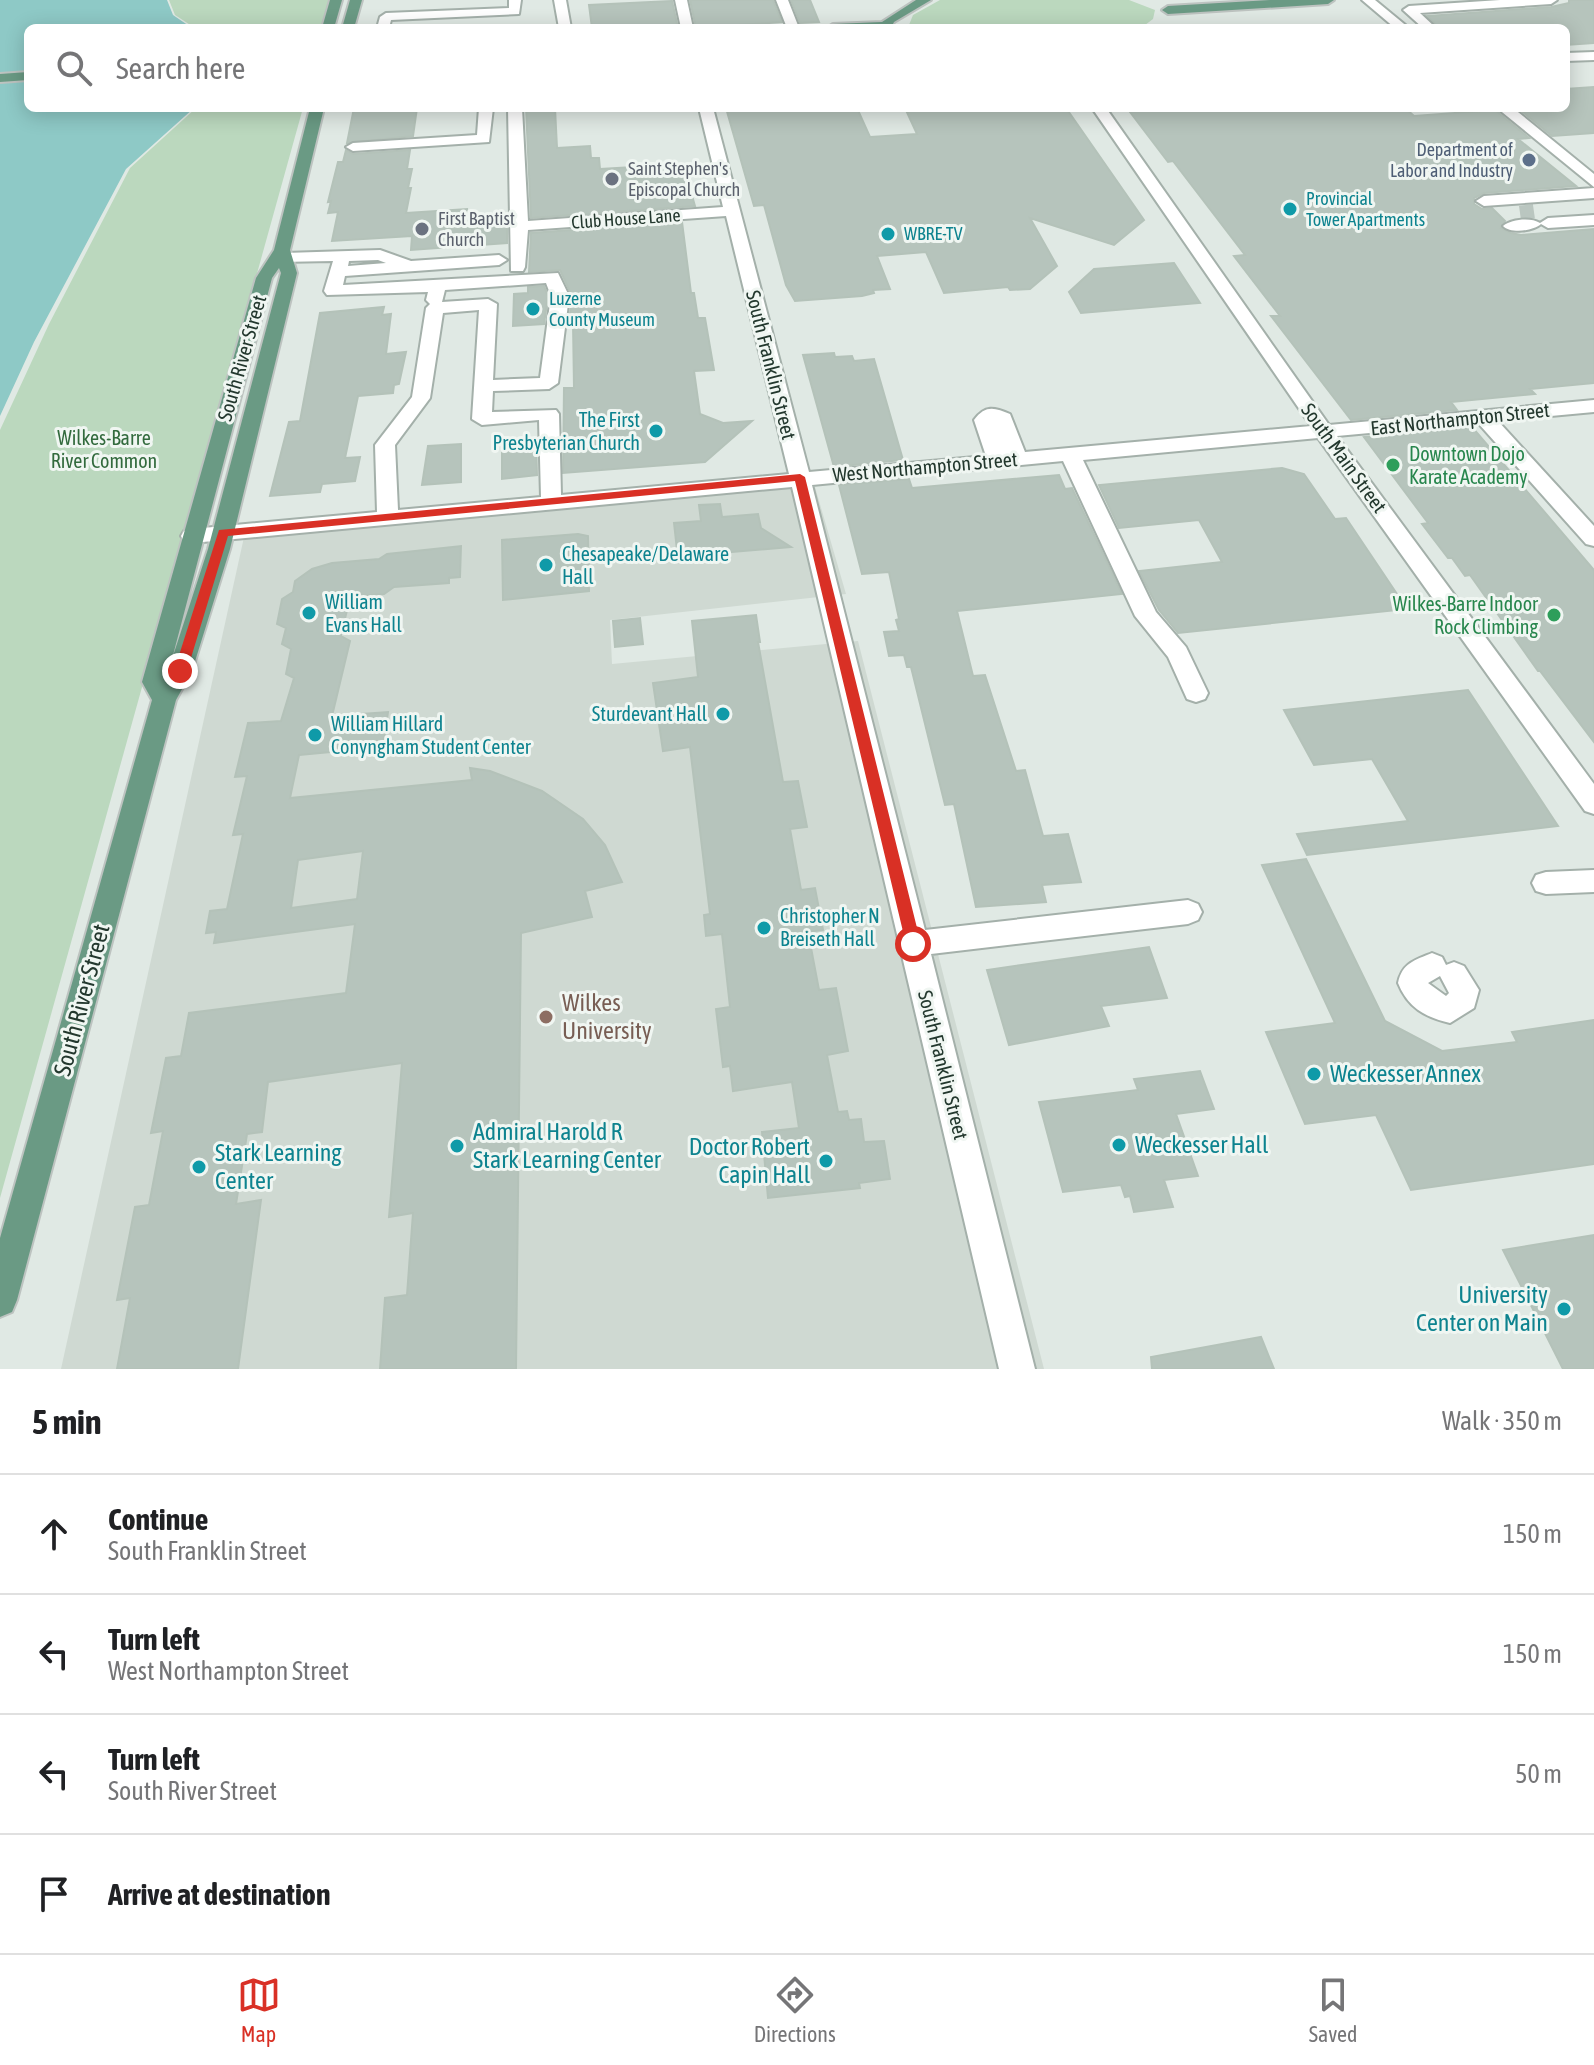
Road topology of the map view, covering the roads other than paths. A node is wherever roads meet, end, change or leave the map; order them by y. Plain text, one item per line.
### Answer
1 (336, 0) edge
2 (356, 0) edge
3 (515, 0) edge
4 (560, 0) edge
5 (681, 0) edge
6 (782, 0) edge
7 (925, 0) edge
8 (1328, 0) edge
9 (1368, 0) edge
10 (1551, 0) edge
11 (1467, 2) edge
12 (329, 24) edge
13 (349, 24) edge
14 (384, 24) edge
15 (564, 24) edge
16 (686, 24) edge
17 (791, 24) edge
18 (889, 24) edge
19 (1165, 24) dead end
20 (1398, 24) edge
21 (1425, 24) edge
22 (1594, 56) edge
23 (1570, 57) edge
24 (24, 76) edge
25 (0, 78) edge
26 (316, 112) edge
27 (486, 112) edge
28 (515, 112) edge
29 (707, 112) edge
30 (1102, 112) edge
31 (1509, 112) edge
32 (353, 147) dead end
33 (1594, 182) edge
34 (1594, 193) edge
35 (1484, 201) dead end
36 (1594, 206) edge
37 (732, 211) junction
38 (1594, 220) edge
39 (520, 226) junction
40 (283, 254) junction
41 (499, 260) dead end
42 (340, 264) junction
43 (517, 267) dead end
44 (437, 286) junction
45 (435, 308) junction
46 (483, 386) junction
47 (1594, 406) edge
48 (1484, 417) junction
49 (1325, 433) junction
50 (1070, 454) junction
51 (800, 477) junction
52 (551, 501) junction
53 (388, 515) junction
54 (223, 532) junction
55 (192, 536) junction
56 (1594, 539) edge
57 (1196, 693) dead end
58 (164, 700) junction
59 (1594, 804) edge
60 (1594, 881) edge
61 (1546, 883) dead end
62 (1188, 912) dead end
63 (913, 944) junction
64 (0, 1300) edge
65 (1017, 1369) edge

1 - 12 main road
2 - 13 main road
3 - 14 street
4 - 15 street
5 - 16 street
6 - 17 street
7 - 18 main road
8 - 19 main road
9 - 20 street
10 - 11 street
11 - 21 street
22 - 23 street
24 - 25 main road
26 - 40 main road, South River Street
27 - 32 street
28 - 39 street
29 - 37 street, South Franklin Street
30 - 49 street, South Main Street
31 - 33 street
34 - 35 street
36 - 38 street
37 - 39 street, Club House Lane
37 - 51 street, South Franklin Street
39 - 43 street
40 - 42 street
40 - 54 main road, South River Street
40 - 55 main road, South River Street
41 - 42 street
42 - 44 street
44 - 45 street
44 - 46 street
45 - 46 street
45 - 53 street
46 - 52 street
47 - 48 street, East Northampton Street
48 - 49 street, East Northampton Street
48 - 56 street
49 - 50 street, West Northampton Street
49 - 59 street, South Main Street
50 - 51 street, West Northampton Street
50 - 57 street
51 - 52 street, West Northampton Street
51 - 63 street, South Franklin Street
52 - 53 street, West Northampton Street
53 - 54 street, West Northampton Street
54 - 55 street, West Northampton Street
54 - 58 main road, South River Street
55 - 58 main road, South River Street
58 - 64 main road, South River Street
60 - 61 street
62 - 63 street
63 - 65 street, South Franklin Street

